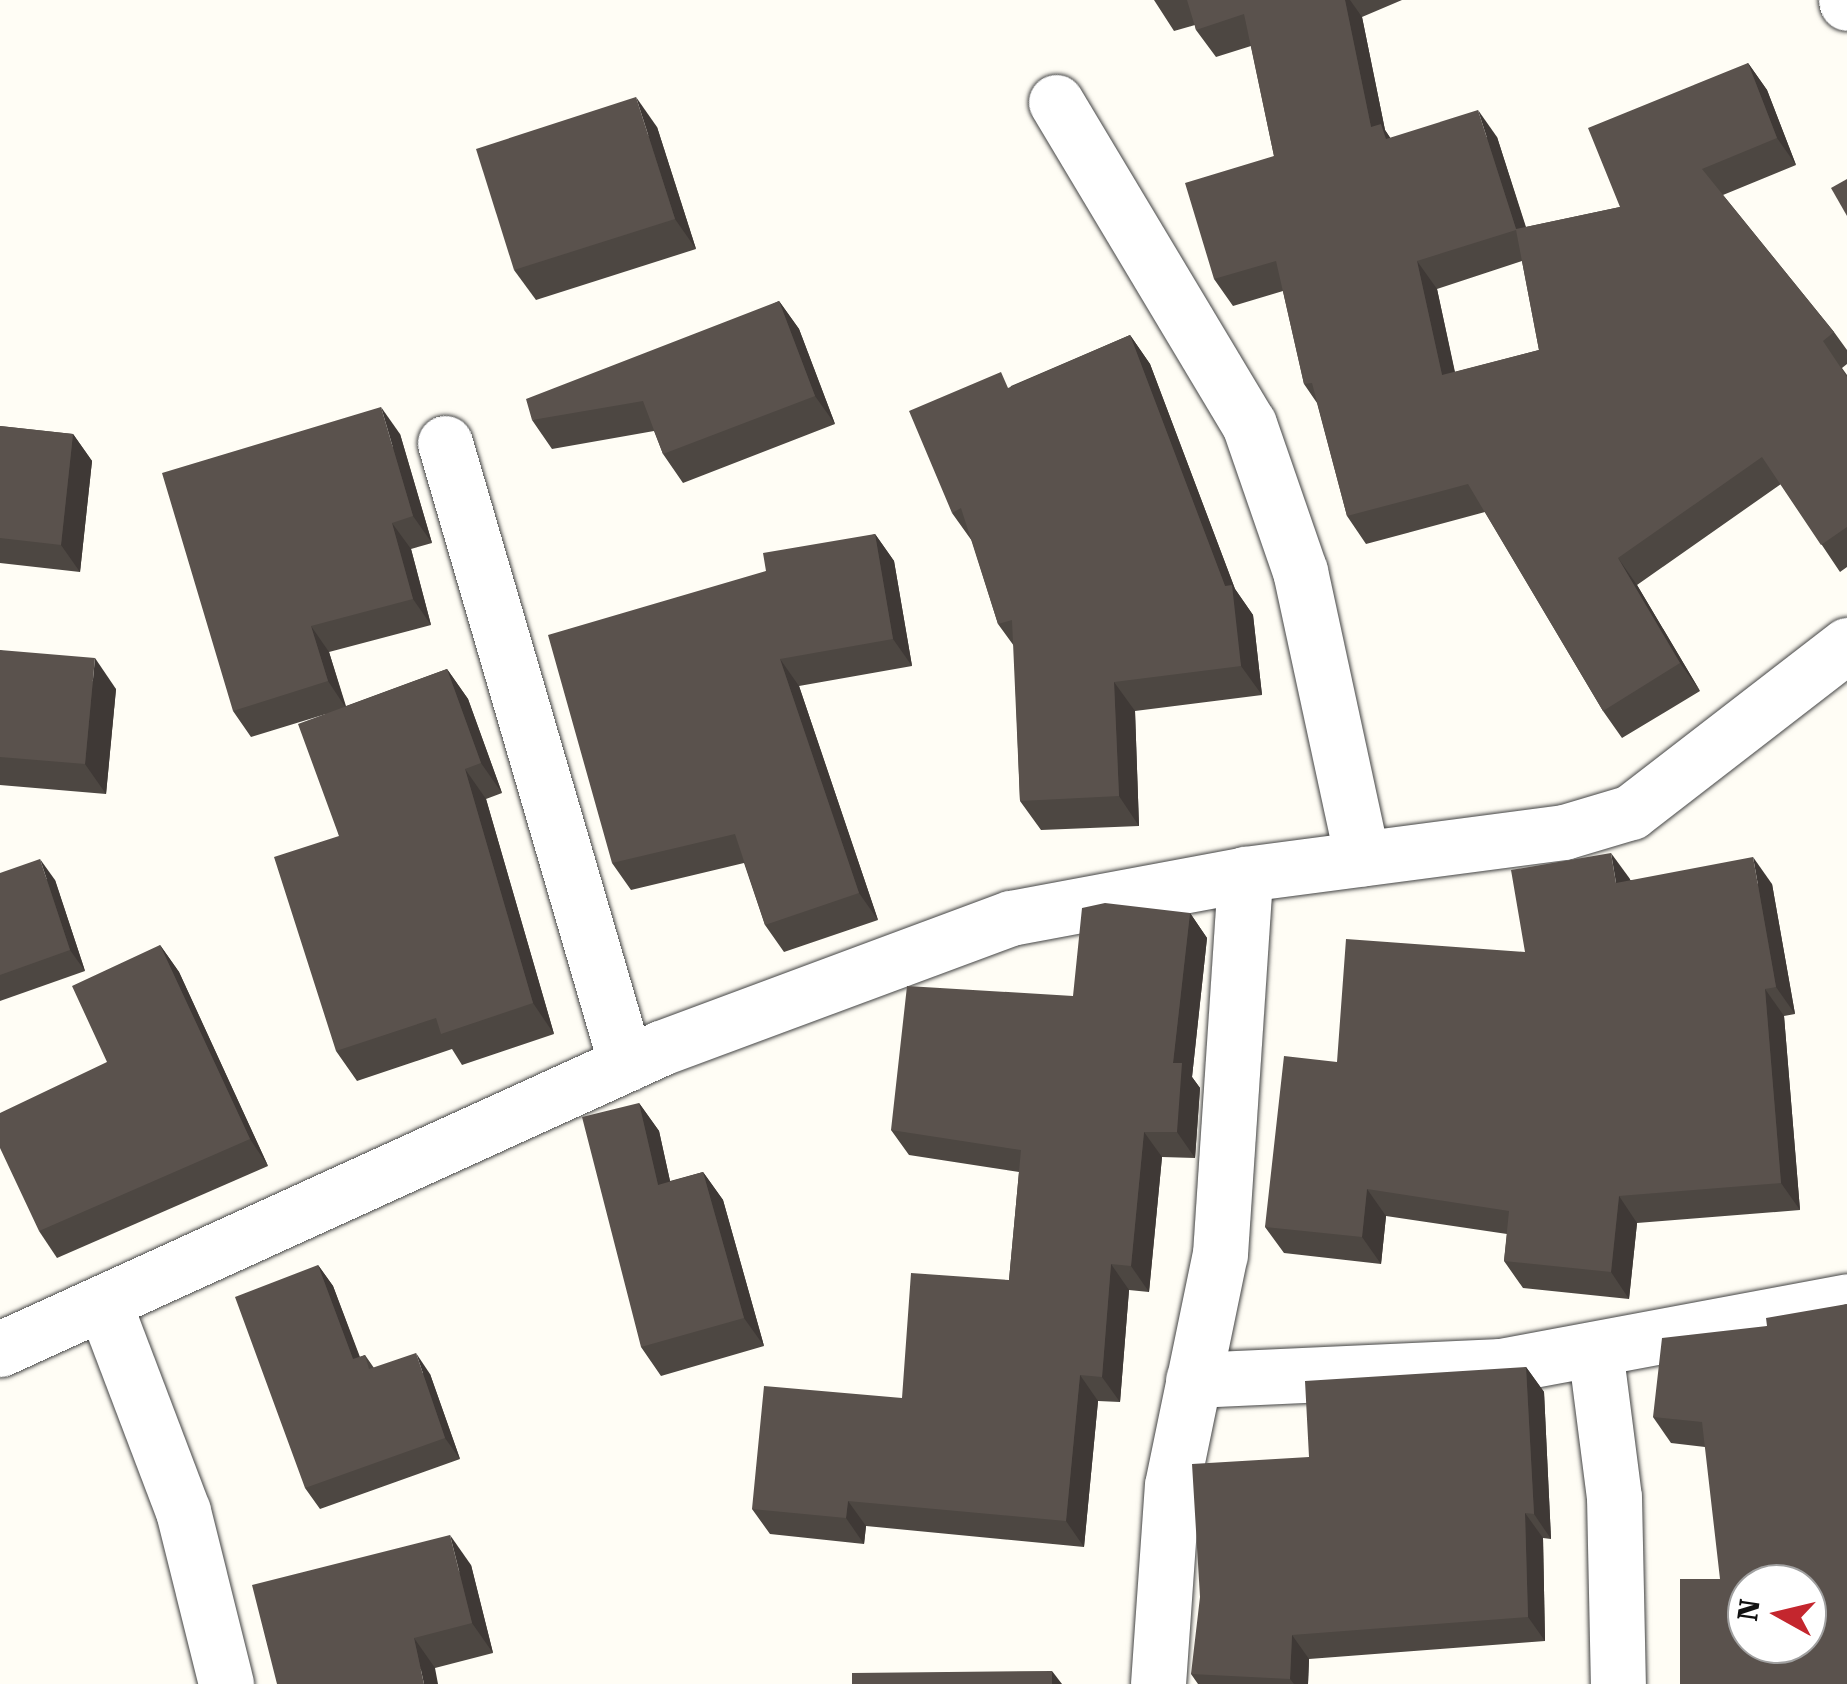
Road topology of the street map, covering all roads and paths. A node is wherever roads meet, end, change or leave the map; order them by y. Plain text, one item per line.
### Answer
1 (1056, 102) dead end
2 (445, 443) dead end
3 (1847, 646) edge
4 (1362, 858) junction
5 (1245, 874) junction
6 (626, 1064) junction
7 (1847, 1301) edge
8 (105, 1306) junction
9 (1595, 1349) junction
10 (0, 1350) edge
11 (1193, 1380) junction
12 (226, 1684) edge
13 (1158, 1684) edge
14 (1618, 1684) edge

1 - 4 street
2 - 6 street
3 - 4 street
4 - 5 street
5 - 6 street
5 - 11 street
6 - 8 street
7 - 9 street
8 - 10 street
8 - 12 street
9 - 11 street
9 - 14 street
11 - 13 street

